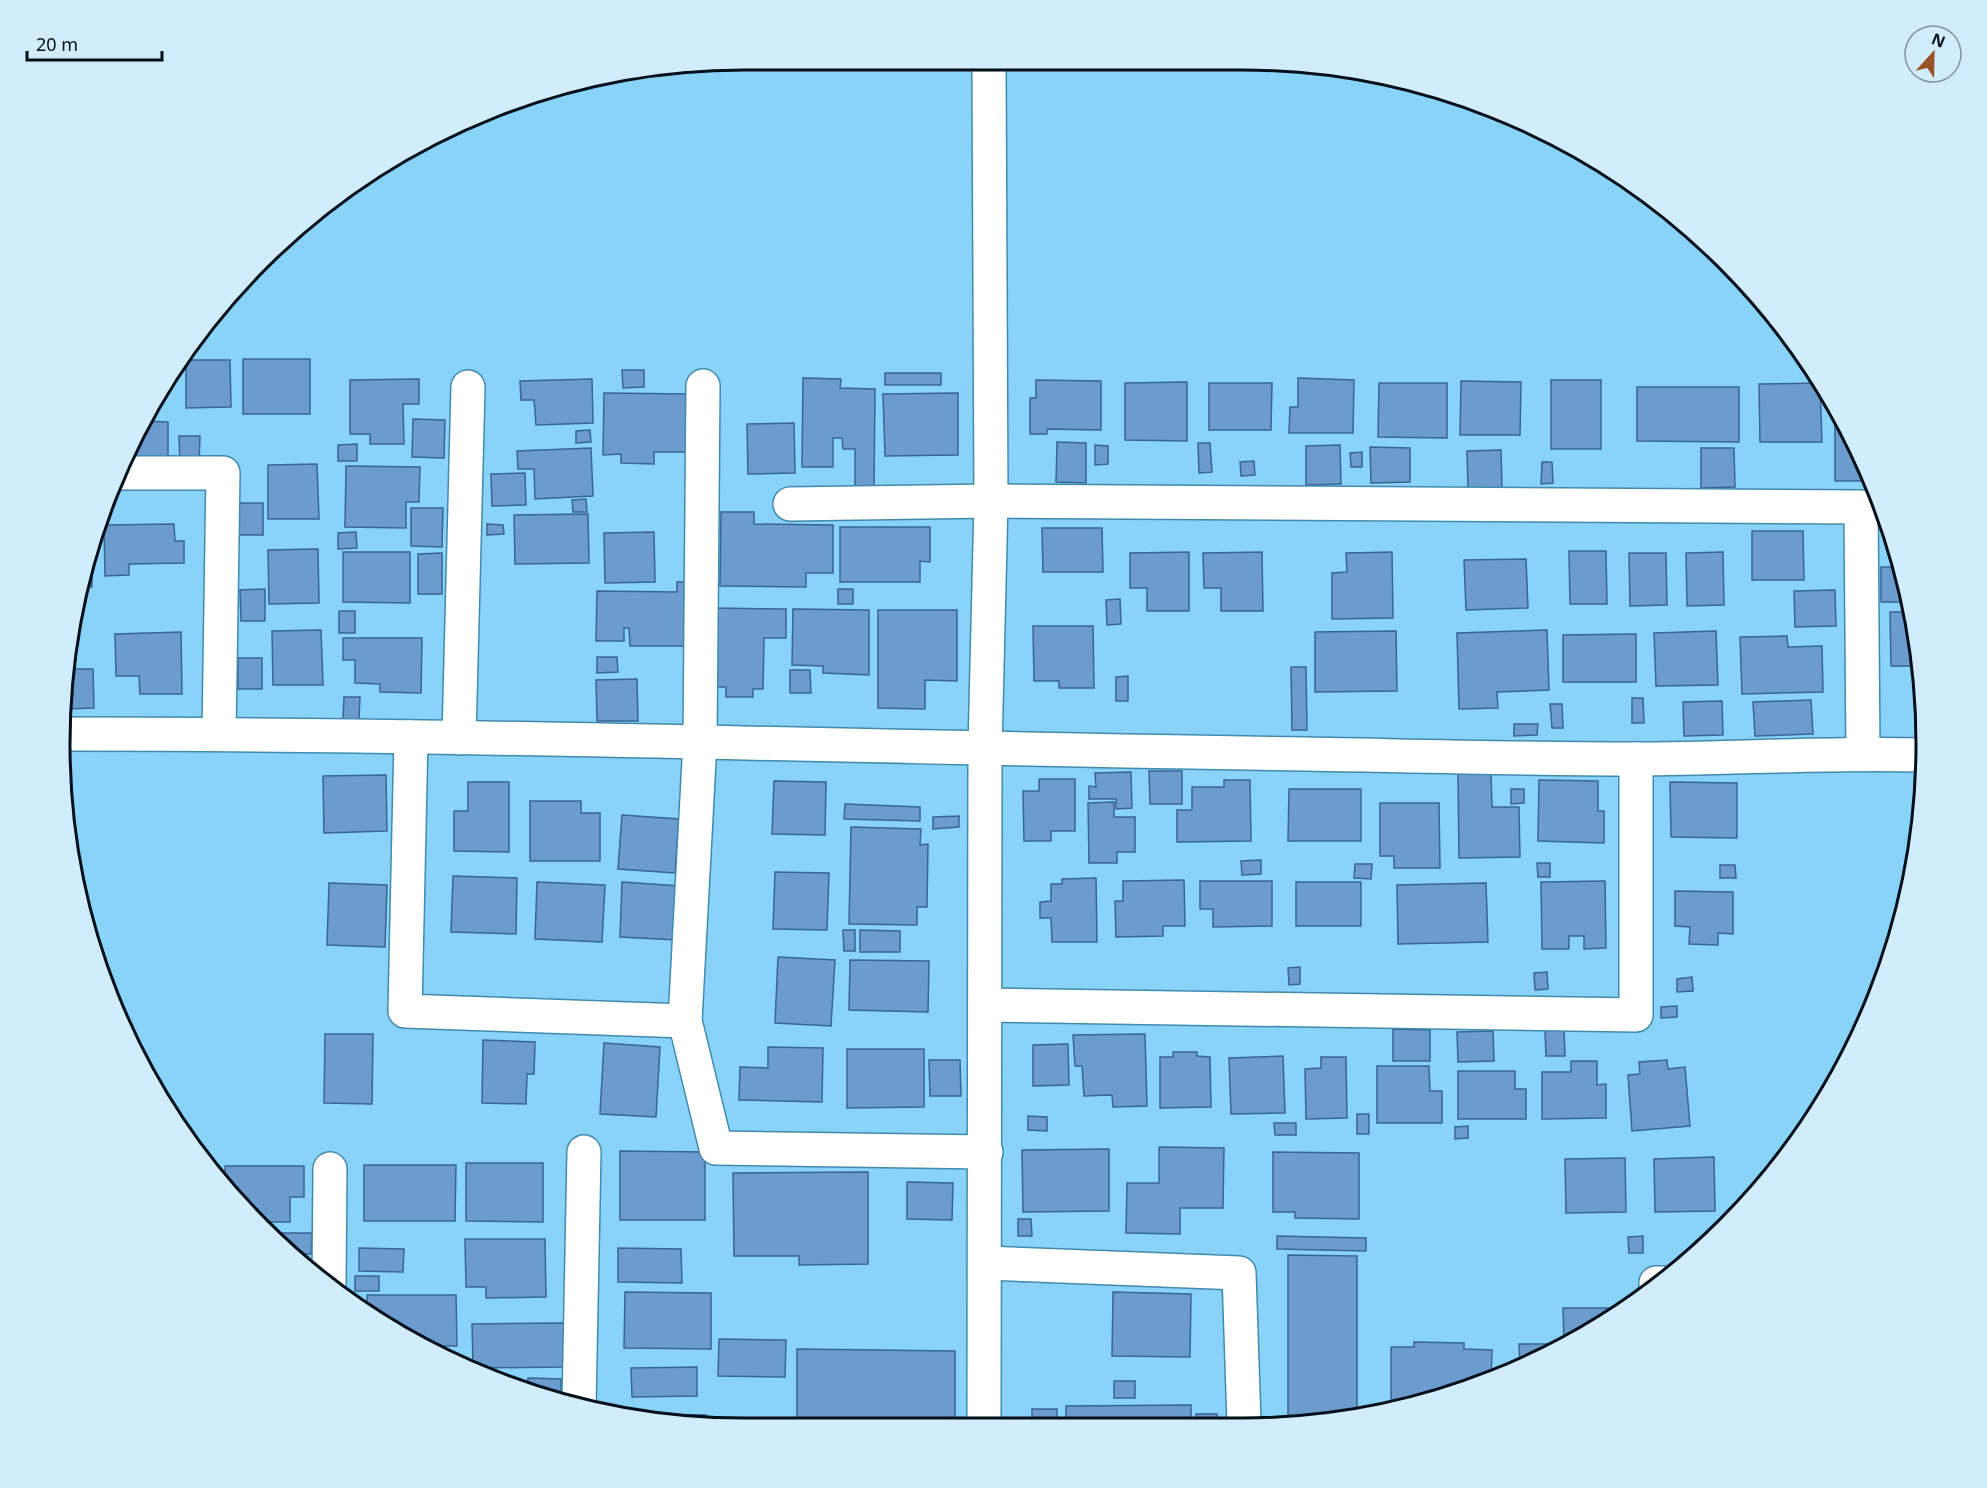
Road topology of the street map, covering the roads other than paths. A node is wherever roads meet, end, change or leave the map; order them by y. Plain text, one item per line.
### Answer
1 (989, 70) edge
2 (703, 386) dead end
3 (468, 387) dead end
4 (128, 473) edge
5 (991, 501) junction
6 (790, 504) dead end
7 (70, 734) edge
8 (219, 734) junction
9 (411, 737) junction
10 (459, 738) junction
11 (700, 742) junction
12 (985, 749) junction
13 (1863, 753) junction
14 (1916, 755) edge
15 (1636, 759) junction
16 (986, 1005) junction
17 (685, 1021) junction
18 (584, 1152) dead end
19 (986, 1152) junction
20 (330, 1170) dead end
21 (985, 1263) junction
22 (328, 1273) edge
23 (579, 1397) edge
24 (984, 1418) edge
25 (1244, 1418) edge

1 - 5 street
2 - 11 street
3 - 10 street
4 - 8 street
5 - 6 street
5 - 12 street
5 - 13 street
7 - 8 street
8 - 9 street
9 - 10 street
9 - 17 street
10 - 11 street
11 - 12 street
11 - 17 street
12 - 15 street
12 - 16 street
13 - 14 street
13 - 15 street
15 - 16 street
16 - 19 street
17 - 19 street
18 - 23 street
19 - 21 street
20 - 22 street
21 - 24 street
21 - 25 street

